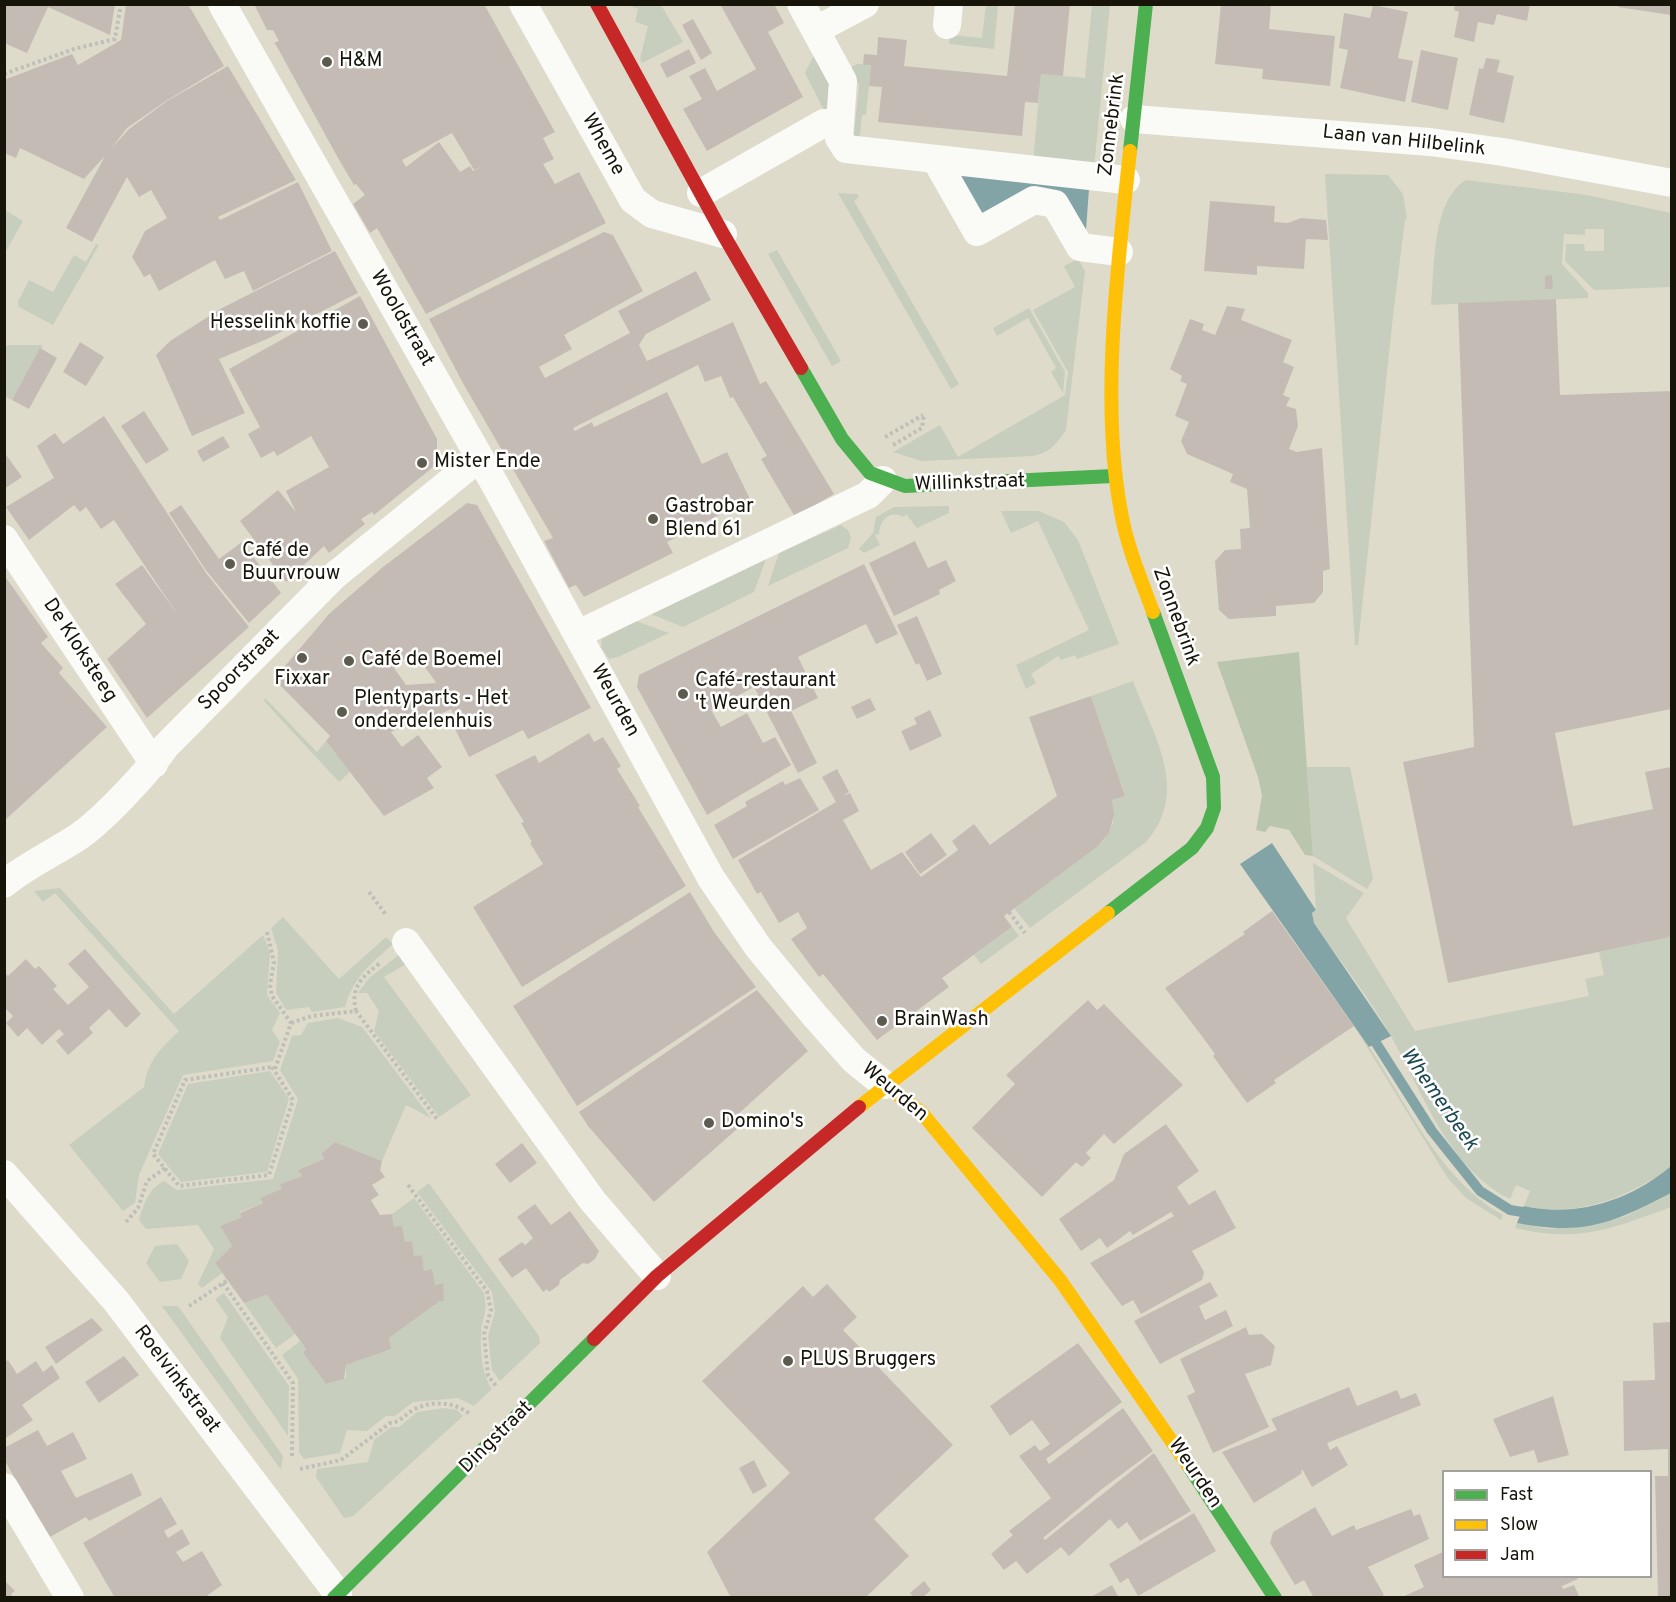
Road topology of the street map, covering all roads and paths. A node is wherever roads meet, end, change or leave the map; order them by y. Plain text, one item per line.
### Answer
1 (121, 4) edge
2 (222, 4) edge
3 (523, 4) edge
4 (597, 4) edge
5 (801, 4) edge
6 (865, 4) edge
7 (1146, 4) edge
8 (816, 30) junction
9 (4, 74) edge
10 (841, 114) junction
11 (1134, 119) junction
12 (936, 160) junction
13 (1126, 180) junction
14 (1671, 183) edge
15 (701, 193) junction
16 (723, 234) junction
17 (1119, 252) junction
18 (907, 436) dead end
19 (853, 455) junction
20 (479, 458) junction
21 (1113, 476) junction
22 (884, 480) junction
23 (4, 539) edge
24 (578, 634) junction
25 (154, 764) junction
26 (4, 884) edge
27 (1009, 912) dead end
28 (1017, 923) dead end
29 (267, 932) dead end
30 (406, 942) joint
31 (356, 1011) junction
32 (291, 1023) junction
33 (274, 1070) junction
34 (885, 1085) junction
35 (437, 1119) dead end
36 (165, 1168) junction
37 (4, 1174) edge
38 (408, 1185) dead end
39 (126, 1222) dead end
40 (657, 1276) junction
41 (189, 1306) dead end
42 (499, 1389) dead end
43 (471, 1415) dead end
44 (292, 1456) dead end
45 (300, 1469) dead end
46 (4, 1487) edge
47 (338, 1596) edge
48 (70, 1598) edge
49 (1275, 1598) edge

1 - 9 path
2 - 20 street, Wooldstraat
3 - 16 street, Wheme
4 - 15 street
5 - 8 street
6 - 8 street
7 - 11 street, Zonnebrink
8 - 10 street
10 - 12 street
10 - 15 street
11 - 13 street, Zonnebrink
11 - 14 street, Laan van Hilbelink
12 - 13 street
12 - 17 street
13 - 17 street, Zonnebrink
15 - 16 street
16 - 19 street
17 - 21 street, Zonnebrink
18 - 19 path
19 - 22 street
20 - 24 street, Wooldstraat
20 - 25 street, Spoorstraat
21 - 22 street, Willinkstraat
21 - 34 street, Zonnebrink
22 - 24 street
23 - 25 street, De Kloksteeg
24 - 34 street, Weurden
25 - 26 street, Spoorstraat
27 - 28 path
29 - 32 path
30 - 31 path
30 - 40 street
31 - 32 path
31 - 35 path
32 - 33 path
33 - 36 path
33 - 36 path
34 - 40 street, Dingstraat
34 - 49 street, Weurden
36 - 39 path
37 - 47 street, Roelvinkstraat
38 - 42 path
40 - 47 street, Dingstraat
41 - 44 path
43 - 45 path
46 - 48 street

